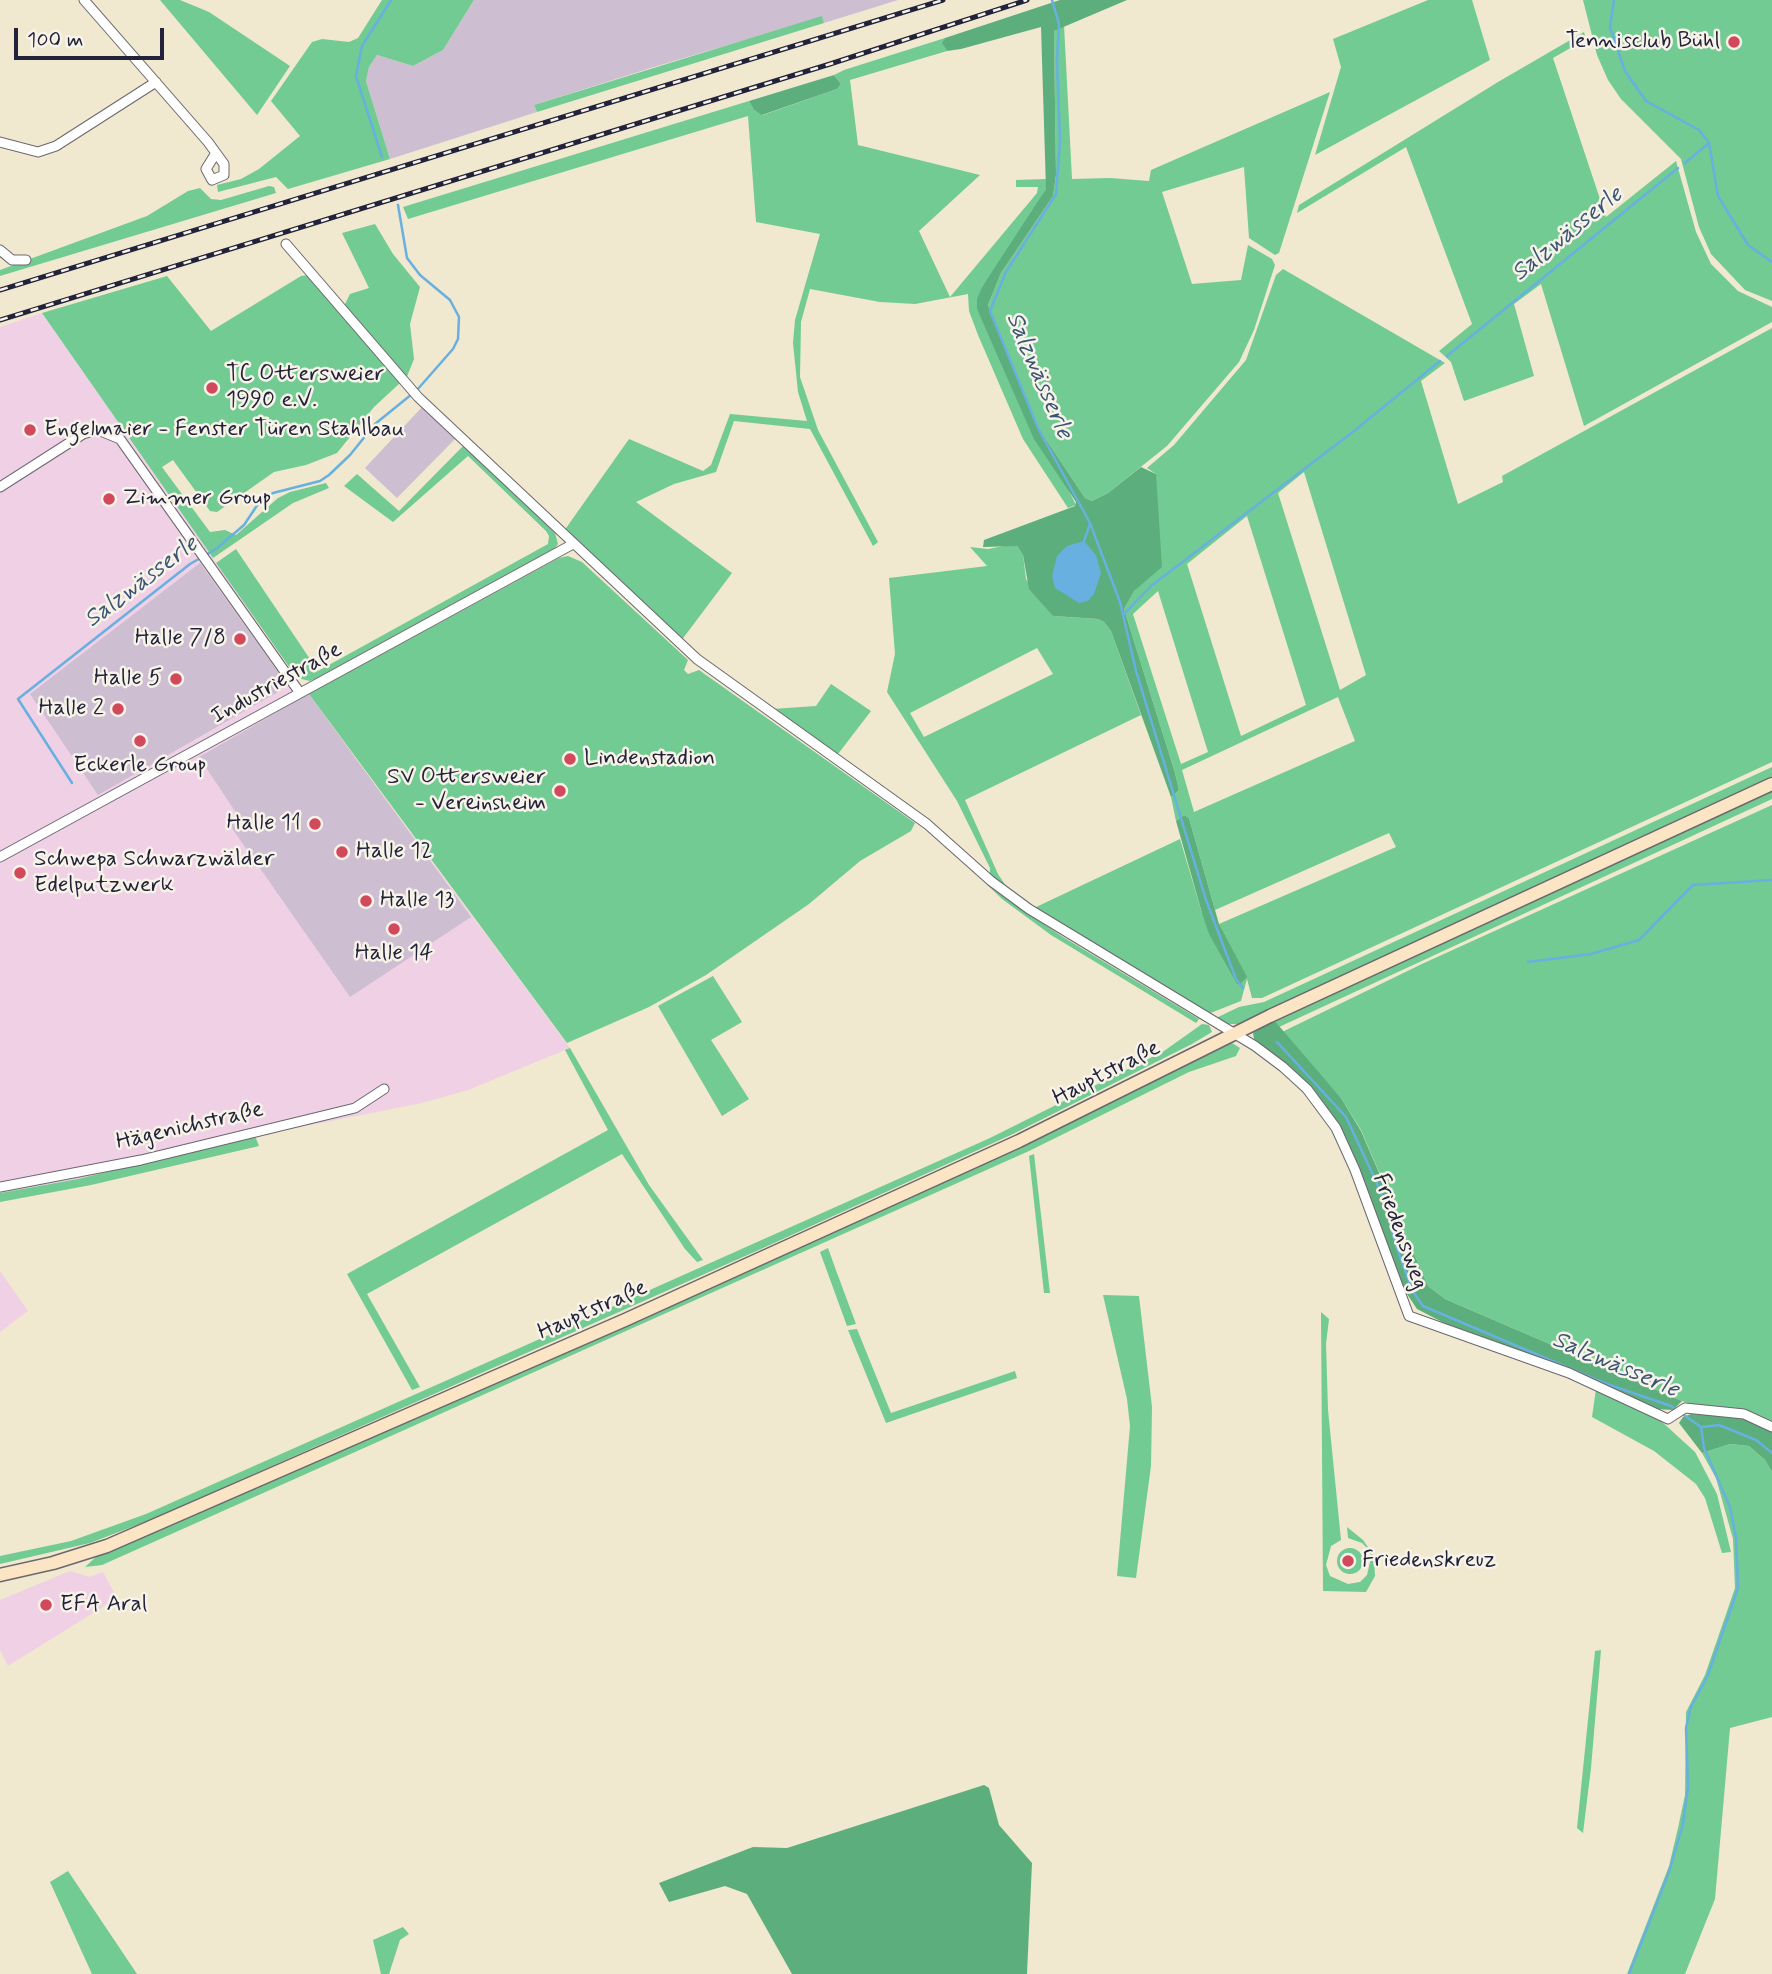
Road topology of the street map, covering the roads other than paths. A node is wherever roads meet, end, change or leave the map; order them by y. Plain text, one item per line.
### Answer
1 (84, 0) edge
2 (156, 82) junction
3 (0, 142) edge
4 (216, 153) dead end
5 (286, 244) dead end
6 (0, 250) edge
7 (26, 260) dead end
8 (0, 487) edge
9 (573, 544) junction
10 (300, 693) junction
11 (1772, 784) edge
12 (0, 857) edge
13 (1231, 1034) junction
14 (384, 1090) dead end
15 (0, 1187) edge
16 (1772, 1427) edge
17 (0, 1575) edge

1 - 2 street
2 - 3 street
2 - 4 street
5 - 9 street, Friedensweg
6 - 7 street
8 - 10 street
9 - 10 street, Industriestraße
9 - 13 street, Friedensweg
10 - 12 street, Industriestraße
11 - 13 street, Hauptstraße
13 - 16 street, Friedensweg
13 - 17 street, Hauptstraße
14 - 15 street, Hägenichstraße

